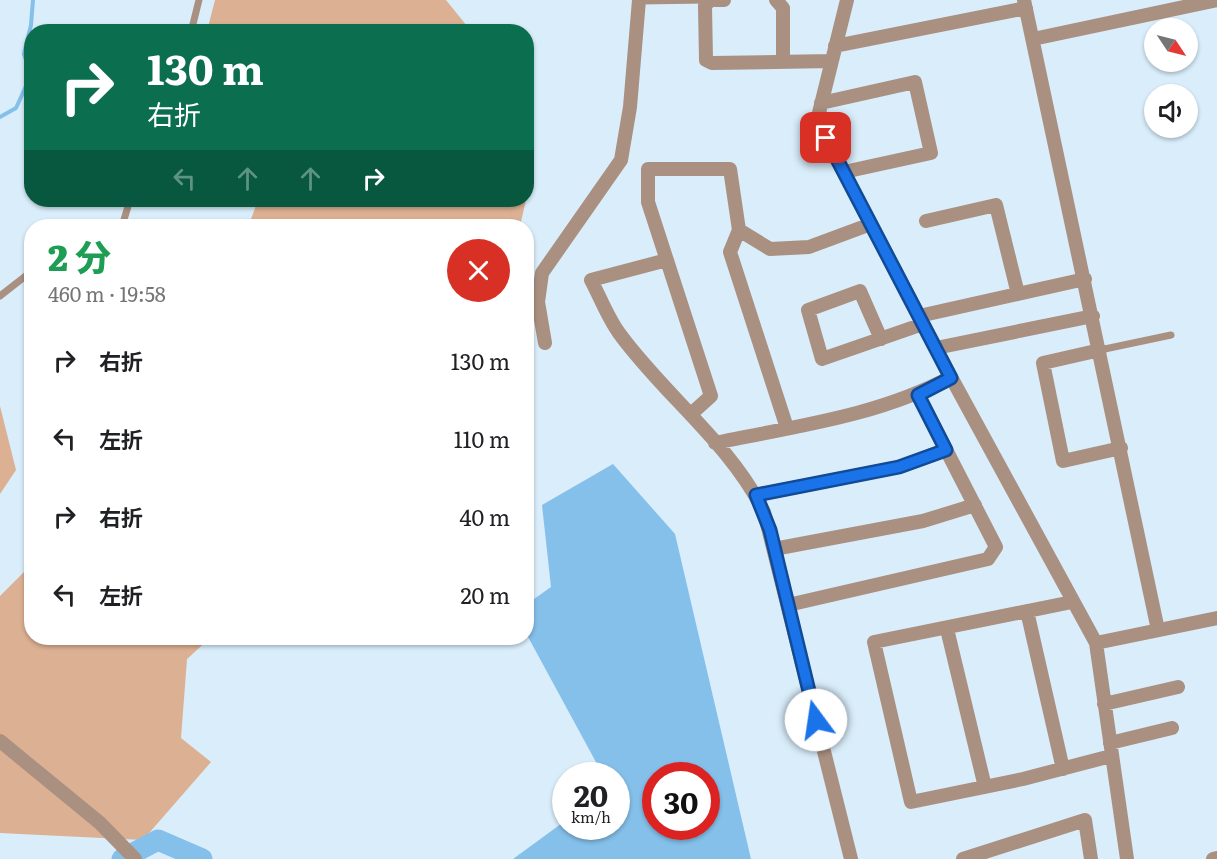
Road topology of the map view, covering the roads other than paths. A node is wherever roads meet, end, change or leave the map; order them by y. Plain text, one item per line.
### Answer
1 (199, 0) edge
2 (639, 0) edge
3 (710, 0) edge
4 (724, 0) edge
5 (776, 0) edge
6 (846, 0) edge
7 (1217, 0) edge
8 (1025, 4) edge
9 (193, 24) edge
10 (1033, 39) junction
11 (835, 46) junction
12 (783, 62) junction
13 (831, 62) junction
14 (821, 103) junction
15 (844, 172) junction
16 (926, 221) dead end
17 (871, 224) junction
18 (739, 230) junction
19 (667, 260) junction
20 (24, 277) edge
21 (1085, 279) junction
22 (1018, 294) junction
23 (0, 296) edge
24 (1093, 316) junction
25 (921, 320) junction
26 (1171, 335) dead end
27 (881, 339) junction
28 (545, 343) dead end
29 (936, 348) junction
30 (1100, 350) junction
31 (951, 378) junction
32 (918, 395) junction
33 (691, 414) junction
34 (787, 428) junction
35 (715, 443) junction
36 (1121, 447) junction
37 (946, 450) junction
38 (756, 495) junction
39 (975, 505) junction
40 (774, 549) junction
41 (1072, 602) junction
42 (788, 605) junction
43 (1027, 611) junction
44 (1217, 618) edge
45 (947, 629) junction
46 (1158, 630) junction
47 (1096, 643) junction
48 (1178, 687) dead end
49 (1104, 704) junction
50 (1172, 728) dead end
51 (0, 741) edge
52 (1111, 750) junction
53 (1063, 768) junction
54 (985, 787) junction
55 (135, 859) edge
56 (851, 859) edge
57 (966, 859) edge
58 (1090, 859) edge
59 (1127, 859) edge

1 - 9 lane
2 - 3 lane
2 - 28 street
3 - 4 street
3 - 12 street
5 - 12 street
6 - 11 street
7 - 10 street
8 - 10 street
8 - 11 street
10 - 21 street
11 - 13 street
12 - 13 street
13 - 14 street
14 - 15 street
14 - 15 street
15 - 17 street
16 - 22 street
17 - 18 street
17 - 25 street
18 - 19 street
18 - 34 street
19 - 33 street
19 - 33 street
20 - 23 lane
21 - 22 street
21 - 24 street
22 - 25 street
24 - 29 street
24 - 30 street
25 - 27 street
25 - 29 street
26 - 30 lane
27 - 27 street
29 - 31 street
30 - 36 street
30 - 36 street
31 - 32 street
31 - 41 street
32 - 34 street
32 - 37 street
33 - 35 street
34 - 35 street
35 - 38 street
36 - 46 street
37 - 38 street
37 - 39 street
38 - 40 street
39 - 40 street
39 - 42 street
40 - 42 street
41 - 43 street
41 - 47 street
42 - 56 street
43 - 45 street
43 - 53 street
44 - 46 street
45 - 54 street
45 - 54 street
46 - 47 street
47 - 49 street
48 - 49 street
49 - 52 street
50 - 52 street
51 - 55 street
52 - 53 street
52 - 59 street
53 - 54 street
57 - 58 street

